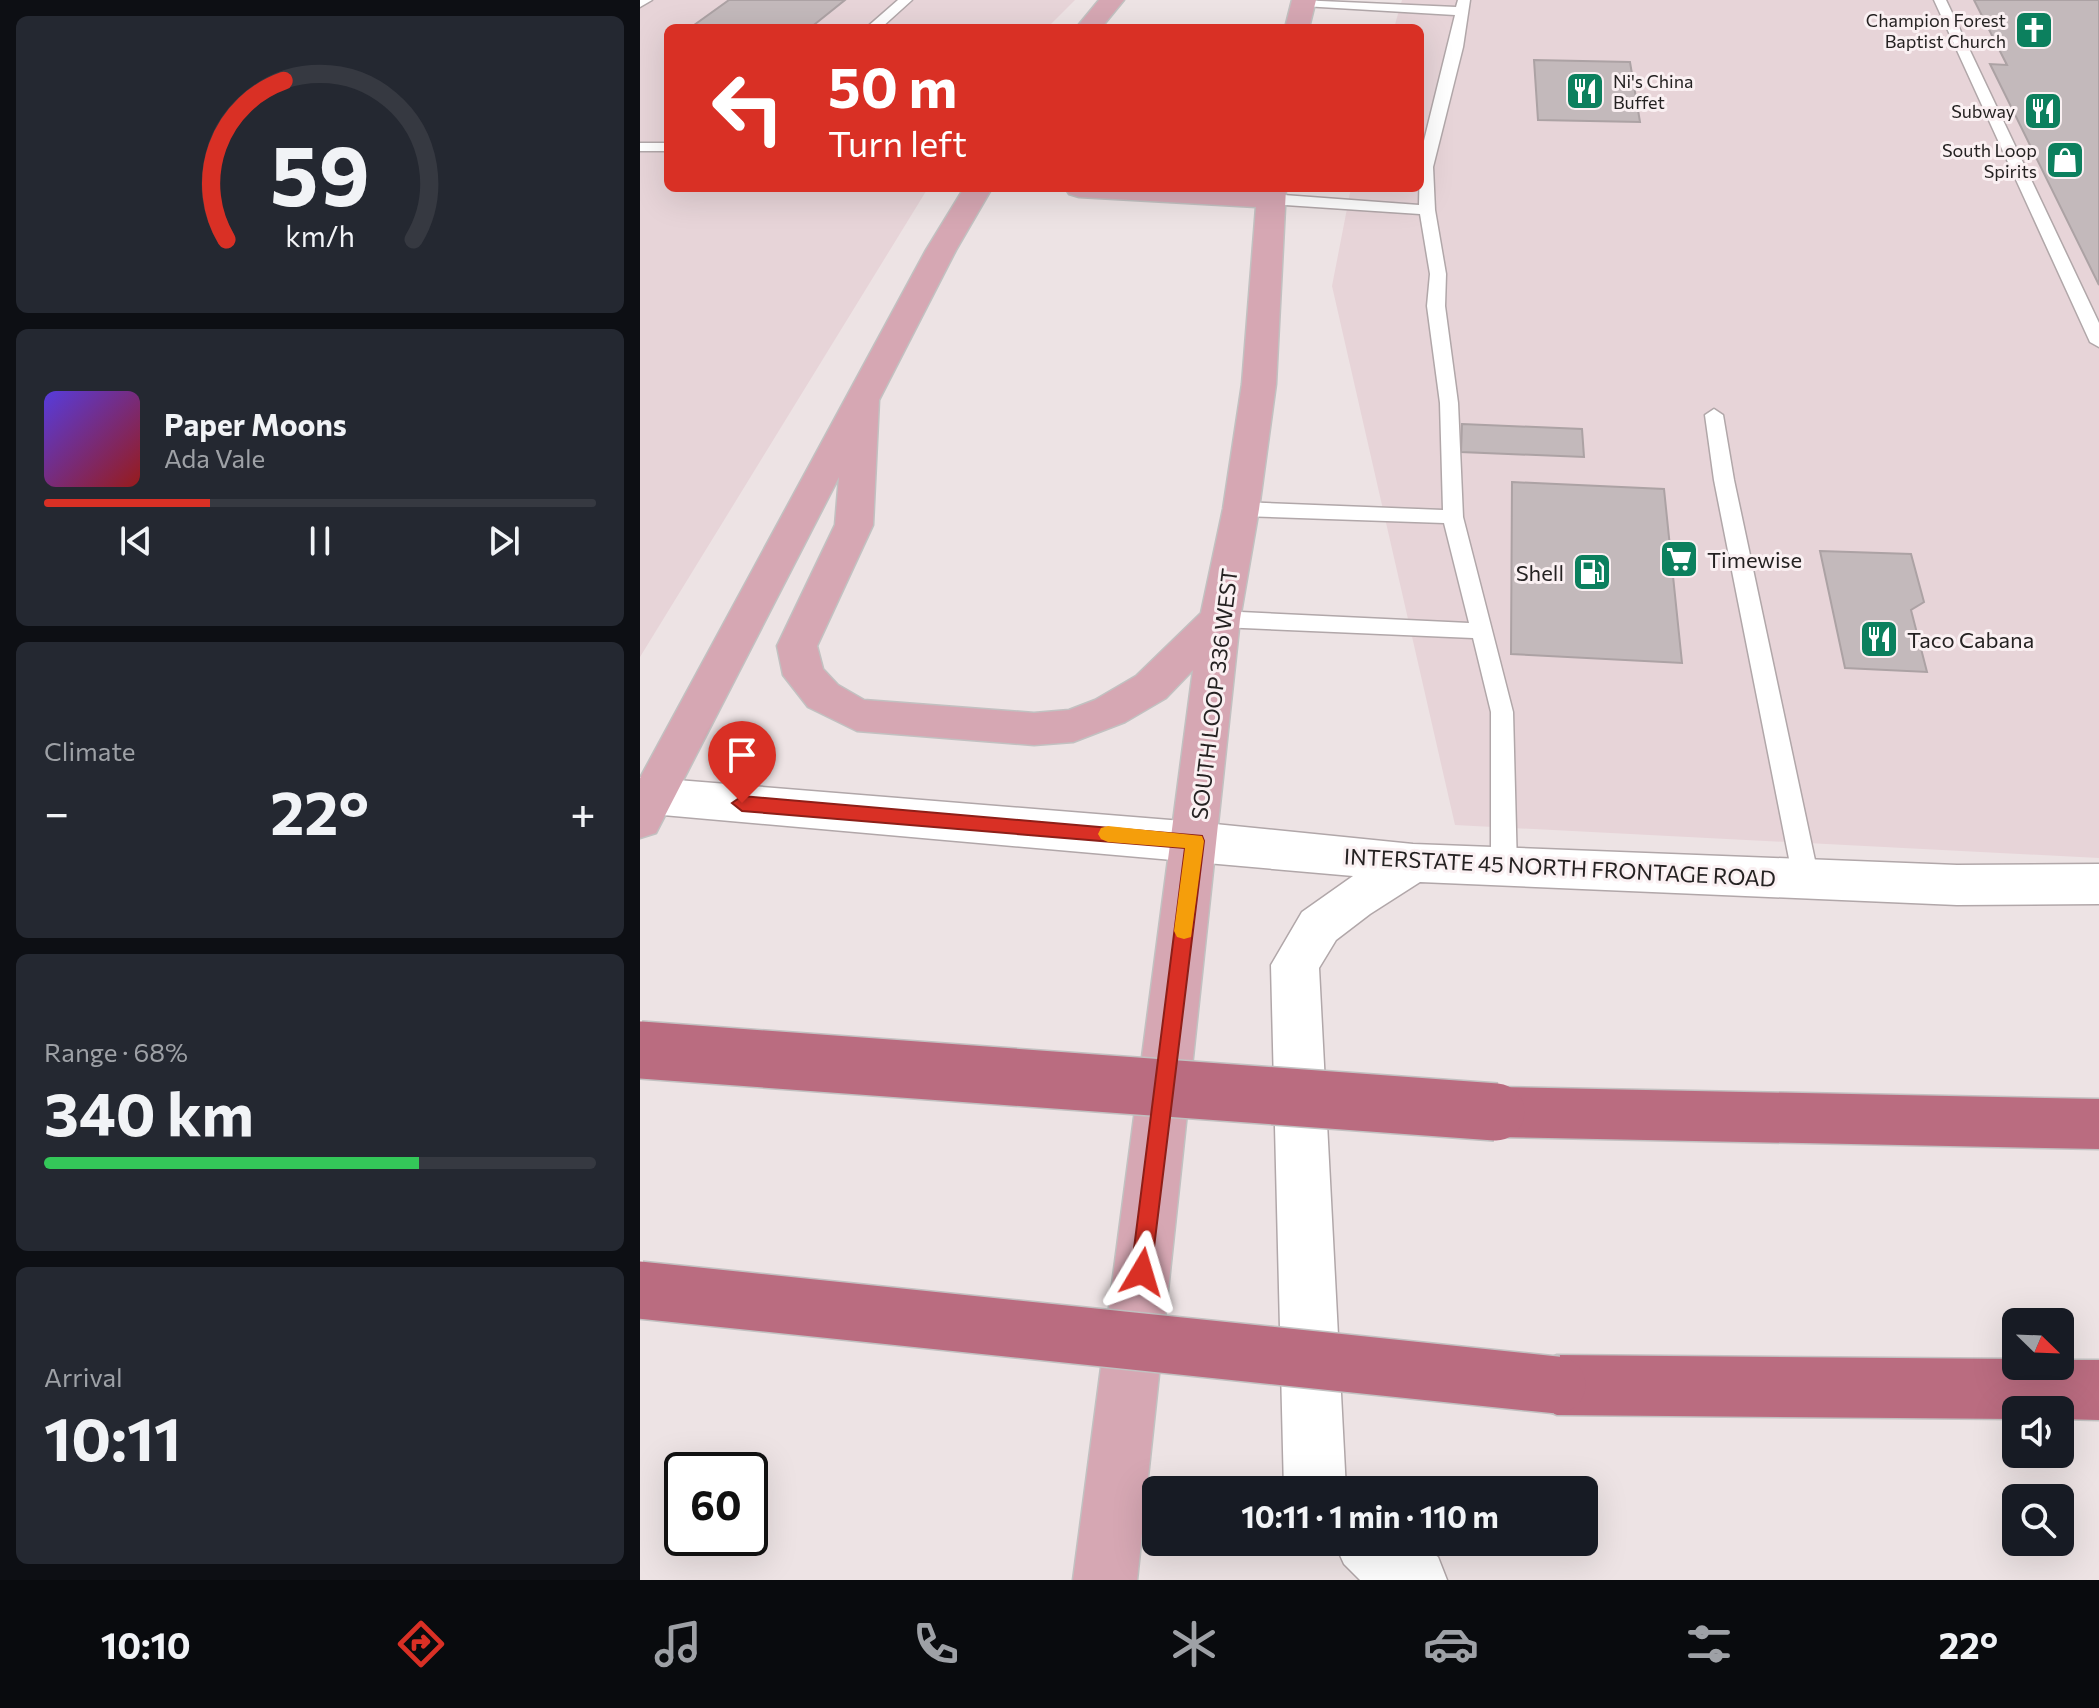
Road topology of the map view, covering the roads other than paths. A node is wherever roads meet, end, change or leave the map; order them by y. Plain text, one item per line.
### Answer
1 (646, 0) edge
2 (906, 0) edge
3 (1112, 0) edge
4 (1940, 0) edge
5 (1304, 1) edge
6 (640, 3) edge
7 (1462, 6) edge
8 (878, 24) edge
9 (1091, 24) edge
10 (1298, 24) edge
11 (640, 147) edge
12 (664, 147) edge
13 (976, 192) edge
14 (1207, 192) edge
15 (1271, 194) edge
16 (1427, 210) junction
17 (2099, 342) edge
18 (862, 399) junction
19 (1714, 415) dead end
20 (1241, 509) junction
21 (1453, 517) junction
22 (1220, 619) junction
23 (1482, 631) junction
24 (644, 804) edge
25 (1195, 841) junction
26 (1413, 863) junction
27 (1504, 868) junction
28 (1806, 879) junction
29 (2099, 884) edge
30 (640, 1050) edge
31 (2099, 1124) edge
32 (640, 1290) edge
33 (2099, 1390) edge
34 (1314, 1476) edge
35 (1382, 1556) edge
36 (1105, 1580) edge
37 (1415, 1580) edge

1 - 6 lane
2 - 8 lane
3 - 9 main road
4 - 17 lane
5 - 7 lane
5 - 10 main road
7 - 16 lane
11 - 12 lane
13 - 18 main road
14 - 15 main road
15 - 16 lane
15 - 20 main road, SOUTH LOOP 336 WEST
16 - 21 lane
18 - 22 main road
18 - 24 main road
19 - 28 lane
20 - 21 lane
20 - 22 main road, SOUTH LOOP 336 WEST
21 - 23 lane
22 - 23 lane
22 - 25 main road, SOUTH LOOP 336 WEST
23 - 27 lane
24 - 25 main road, INTERSTATE 45 NORTH FRONTAGE ROAD
25 - 26 main road, INTERSTATE 45 NORTH FRONTAGE ROAD
25 - 36 main road, SOUTH LOOP 336 WEST
26 - 27 main road, INTERSTATE 45 NORTH FRONTAGE ROAD
26 - 34 main road
27 - 28 main road, INTERSTATE 45 NORTH FRONTAGE ROAD
28 - 29 main road, INTERSTATE 45 NORTH FRONTAGE ROAD
30 - 31 highway, bridge
32 - 33 highway, bridge
35 - 37 main road

